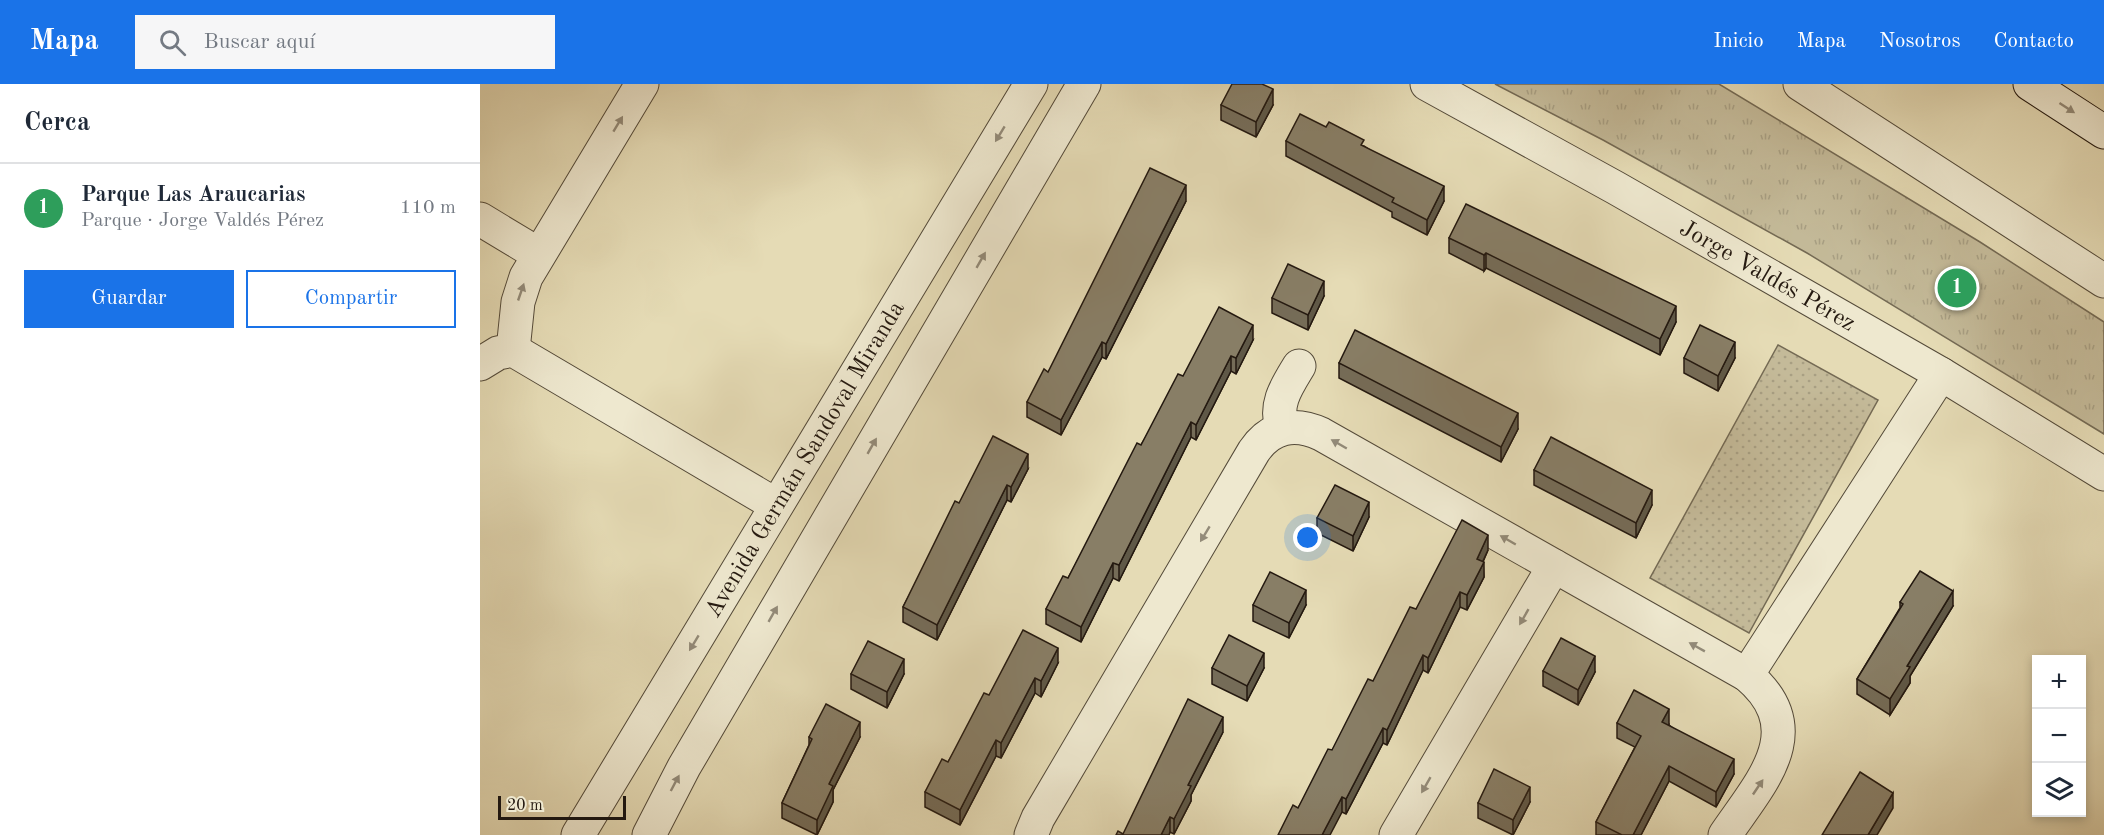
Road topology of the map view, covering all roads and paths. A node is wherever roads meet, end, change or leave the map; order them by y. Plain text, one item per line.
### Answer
1 (642, 84) edge
2 (1031, 84) edge
3 (1084, 84) edge
4 (1427, 84) edge
5 (1800, 84) edge
6 (2030, 84) edge
7 (2104, 132) edge
8 (480, 219) edge
9 (538, 254) junction
10 (916, 272) junction
11 (2104, 281) edge
12 (959, 297) junction
13 (513, 350) junction
14 (480, 364) edge
15 (1299, 366) dead end
16 (1941, 374) junction
17 (1282, 428) junction
18 (2104, 474) edge
19 (776, 505) junction
20 (1554, 566) junction
21 (1748, 675) junction
22 (578, 835) edge
23 (649, 835) edge
24 (1030, 835) edge
25 (1396, 835) edge
26 (1725, 835) edge

9 -> 1 street
2 -> 10 street, Avenida Germán Sandoval Miranda
12 -> 3 street, Avenida Germán Sandoval Miranda
4 - 16 street, Jorge Valdés Pérez
5 - 11 street
6 -> 7 street
8 - 9 street
13 -> 9 street
10 - 12 street
10 - 19 street, Avenida Germán Sandoval Miranda
23 -> 12 street, Avenida Germán Sandoval Miranda
13 - 14 street
13 - 19 street
15 - 17 street
16 - 18 street, Jorge Valdés Pérez
16 - 21 street
20 -> 17 street
17 -> 24 street
19 -> 22 street, Avenida Germán Sandoval Miranda
21 -> 20 street
20 -> 25 street
26 -> 21 street

